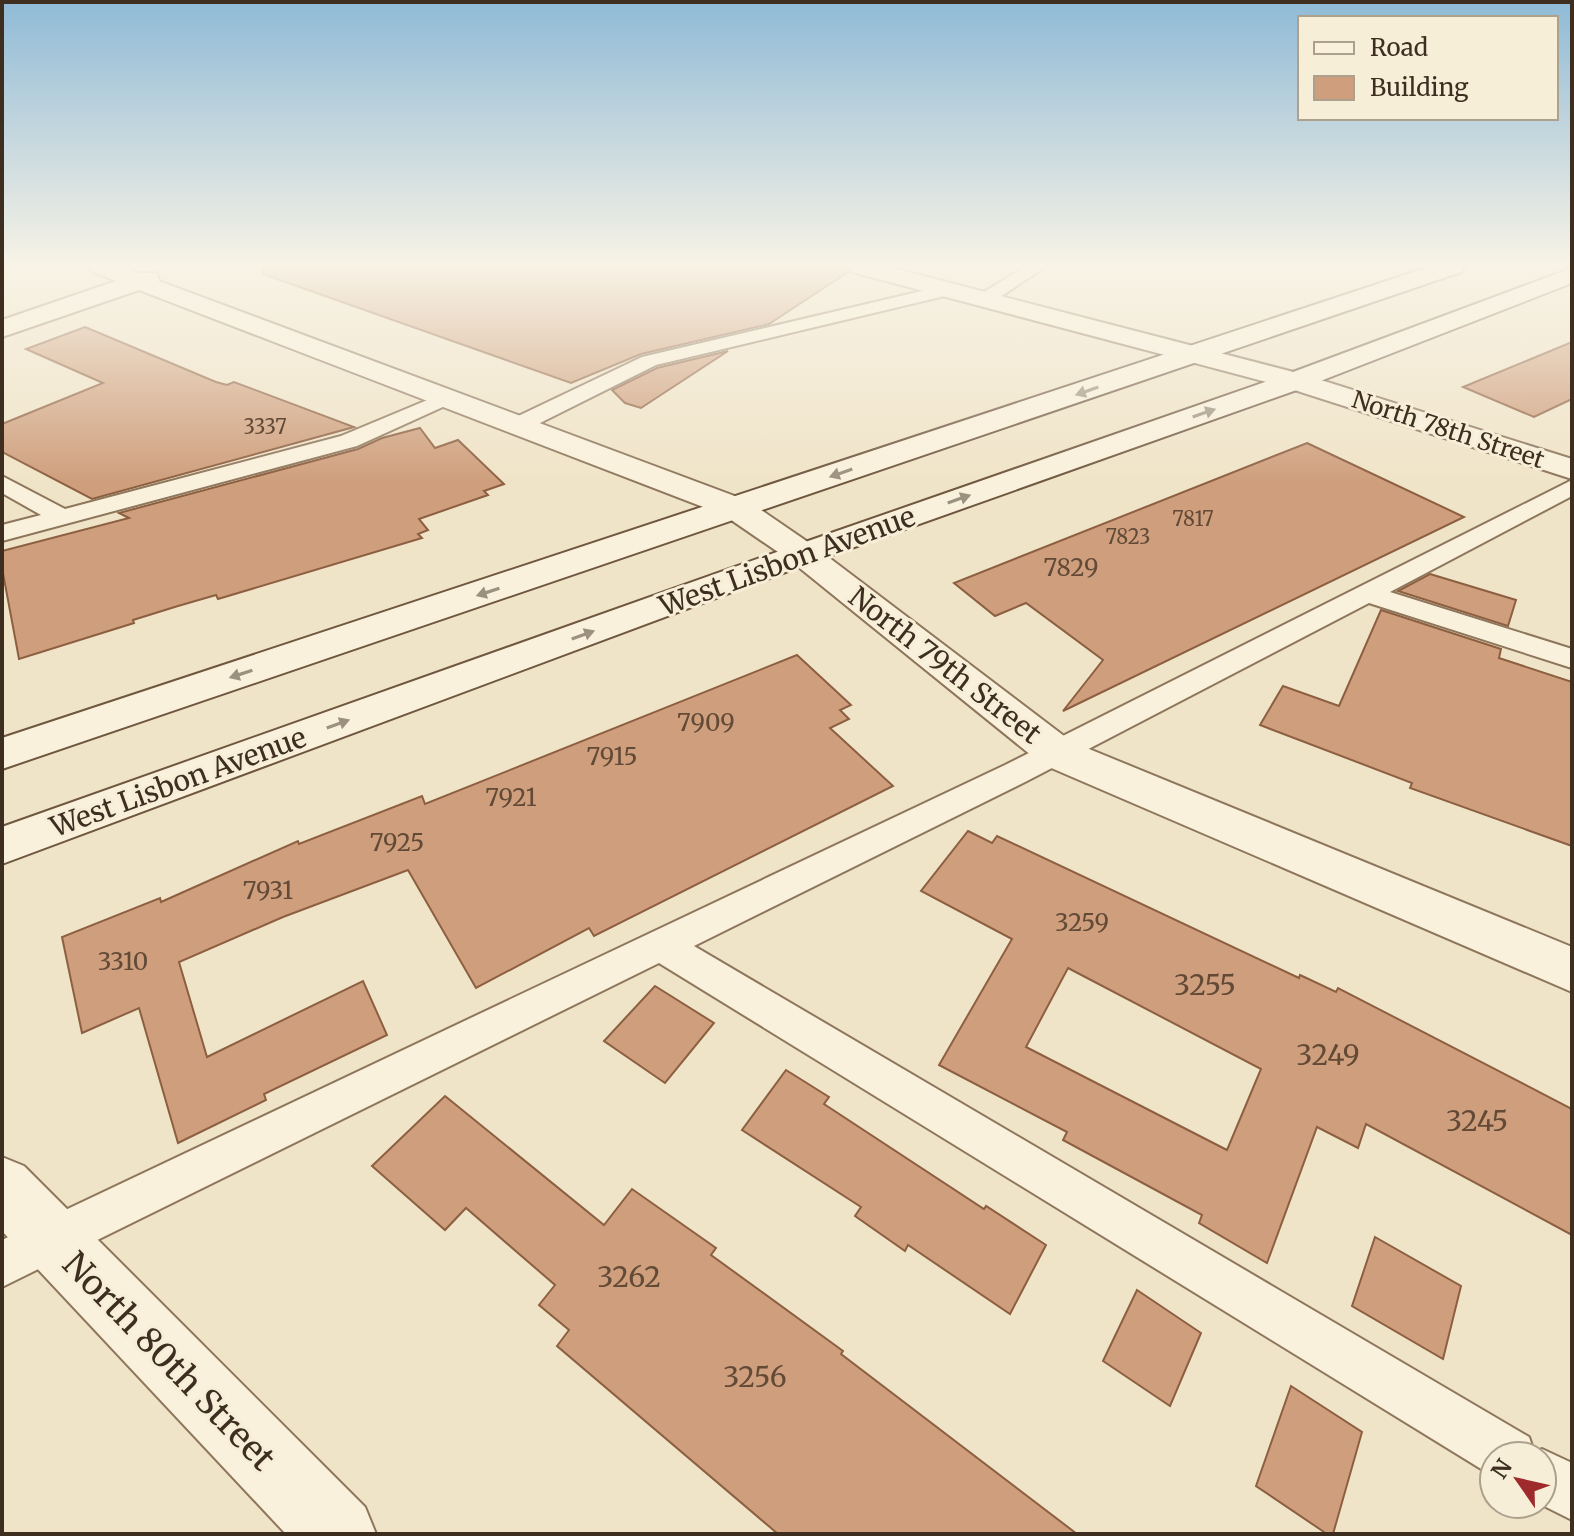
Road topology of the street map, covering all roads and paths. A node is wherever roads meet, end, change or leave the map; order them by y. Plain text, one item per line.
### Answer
1 (291, 339) edge
2 (743, 339) edge
3 (1137, 339) edge
4 (1241, 339) edge
5 (1406, 339) edge
6 (1196, 354) junction
7 (1295, 381) junction
8 (449, 397) junction
9 (520, 424) junction
10 (1572, 469) edge
11 (2, 483) edge
12 (1572, 487) edge
13 (736, 508) junction
14 (62, 517) junction
15 (2, 533) edge
16 (803, 554) junction
17 (1366, 593) junction
18 (1572, 659) edge
19 (1057, 753) junction
20 (2, 754) edge
21 (2, 846) edge
22 (662, 946) junction
23 (1572, 970) edge
24 (2, 1187) edge
25 (27, 1252) edge
26 (1483, 1440) edge
27 (338, 1534) edge

1 - 8 main road, North 79th Street
2 - 9 lane
3 - 6 main road, North 78th Street
4 - 6 main road
5 - 7 main road, West Lisbon Avenue
6 - 7 main road, North 78th Street
6 -> 13 main road
7 - 10 main road, North 78th Street
16 -> 7 main road, West Lisbon Avenue
8 - 9 main road, North 79th Street
8 - 14 lane
9 - 13 main road, North 79th Street
11 - 14 lane
12 - 17 lane
13 - 16 main road, North 79th Street
13 -> 20 main road
14 - 15 lane
16 - 19 main road, North 79th Street
21 -> 16 main road, West Lisbon Avenue
17 - 18 lane
17 - 19 lane
19 - 22 lane
19 - 23 main road, North 79th Street
22 - 25 lane
22 - 26 lane
24 - 25 main road, North 80th Street
25 - 27 main road, North 80th Street

